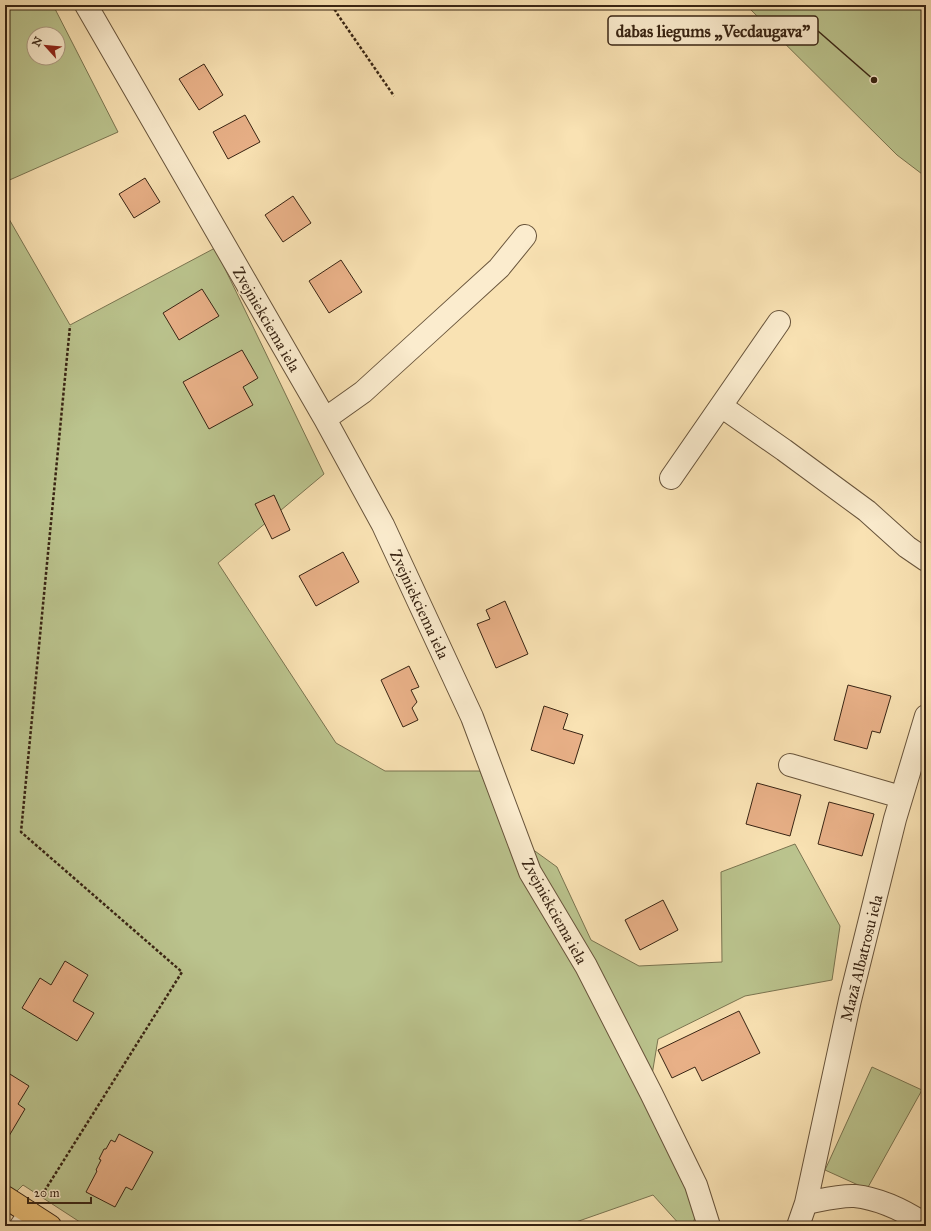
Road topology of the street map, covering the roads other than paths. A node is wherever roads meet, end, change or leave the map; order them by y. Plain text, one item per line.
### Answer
1 (86, 5) edge
2 (525, 236) dead end
3 (779, 322) dead end
4 (721, 406) junction
5 (325, 419) junction
6 (671, 478) dead end
7 (926, 560) edge
8 (926, 716) edge
9 (790, 766) dead end
10 (901, 797) junction
11 (5, 1197) edge
12 (806, 1203) junction
13 (26, 1220) edge
14 (926, 1225) edge
15 (50, 1226) edge
16 (709, 1226) edge
17 (798, 1226) edge

1 - 5 street, Zvejniekciema iela
2 - 5 street
3 - 4 street
4 - 6 street
4 - 7 street
5 - 16 street, Zvejniekciema iela
8 - 10 street, Mazā Albatrosu iela
9 - 10 street
10 - 12 street, Mazā Albatrosu iela
11 - 13 main road
12 - 14 street
12 - 17 street, Mazā Albatrosu iela
13 - 15 main road

